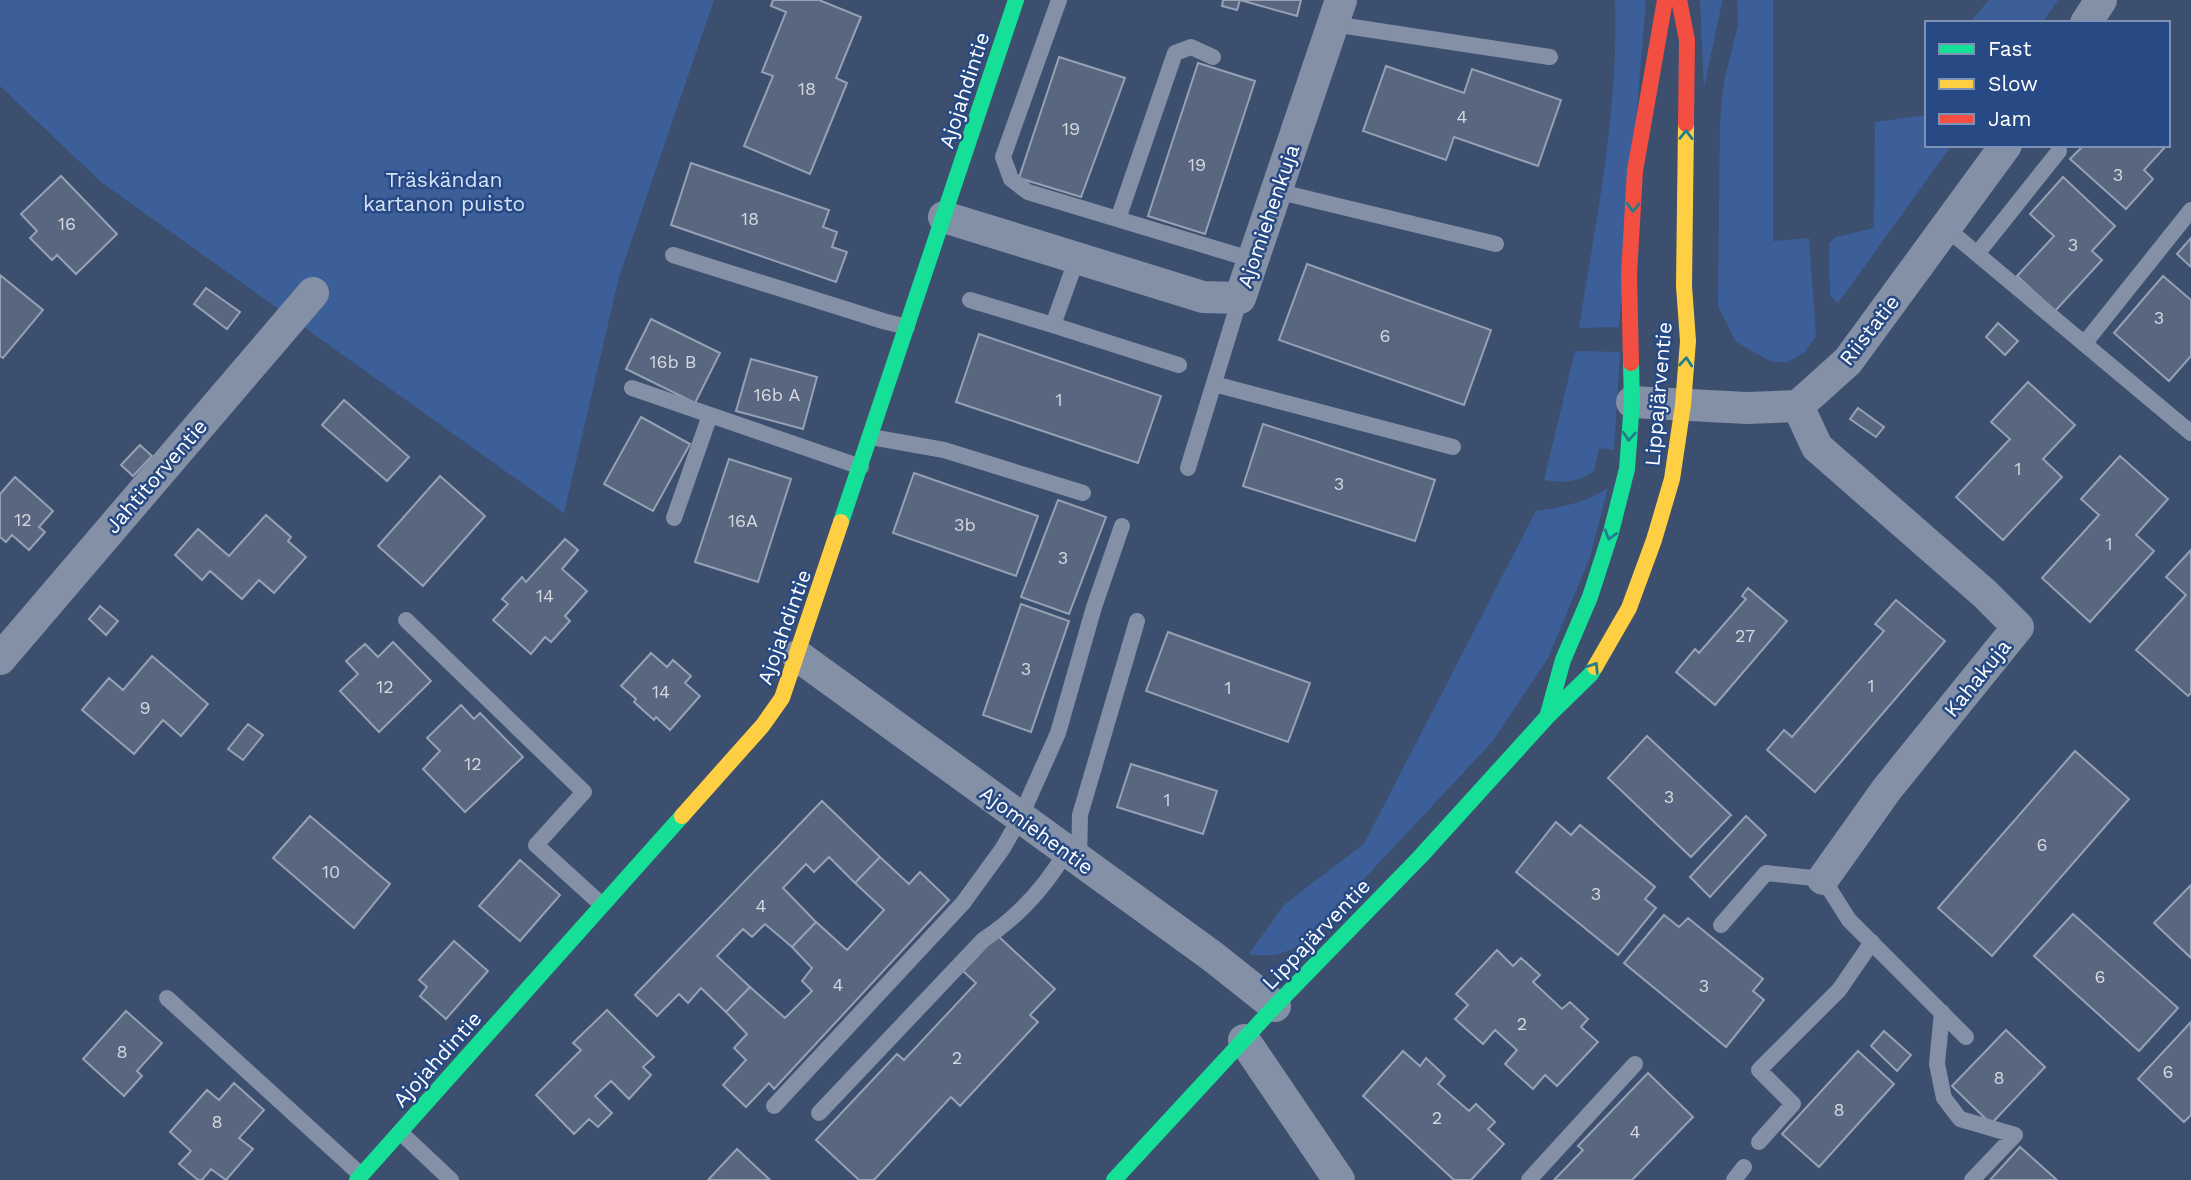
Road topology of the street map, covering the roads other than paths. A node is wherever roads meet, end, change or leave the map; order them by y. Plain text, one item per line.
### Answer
1 (1016, 0) edge
2 (1059, 0) edge
3 (1665, 0) edge
4 (1679, 0) edge
5 (2101, 0) edge
6 (1337, 12) edge
7 (2087, 21) edge
8 (1213, 57) dead end
9 (1549, 57) dead end
10 (2001, 147) edge
11 (2059, 151) dead end
12 (1276, 191) junction
13 (2191, 210) edge
14 (944, 217) junction
15 (1118, 219) junction
16 (1945, 228) junction
17 (1496, 244) dead end
18 (1977, 254) junction
19 (673, 255) dead end
20 (1077, 258) junction
21 (1253, 260) junction
22 (313, 293) dead end
23 (1240, 298) junction
24 (970, 300) dead end
25 (1053, 325) junction
26 (907, 327) junction
27 (2084, 344) junction
28 (1179, 365) dead end
29 (1214, 384) junction
30 (632, 388) dead end
31 (1632, 402) junction
32 (1683, 405) junction
33 (1798, 406) junction
34 (710, 415) junction
35 (2191, 433) edge
36 (871, 436) junction
37 (1453, 447) dead end
38 (861, 467) junction
39 (1188, 468) dead end
40 (1083, 493) dead end
41 (674, 518) dead end
42 (1122, 526) dead end
43 (406, 621) dead end
44 (1137, 621) dead end
45 (798, 656) junction
46 (0, 659) edge
47 (1548, 716) junction
48 (1020, 818) junction
49 (1072, 856) junction
50 (1823, 879) junction
51 (601, 905) junction
52 (1721, 925) dead end
53 (1872, 943) junction
54 (167, 998) dead end
55 (1275, 1006) junction
56 (1942, 1012) junction
57 (1966, 1037) dead end
58 (1244, 1040) junction
59 (1635, 1064) dead end
60 (774, 1106) dead end
61 (819, 1113) dead end
62 (400, 1132) junction
63 (1759, 1142) dead end
64 (1744, 1167) dead end
65 (359, 1177) edge
66 (451, 1180) edge
67 (1114, 1180) edge
68 (1339, 1180) edge
69 (1529, 1180) edge
70 (1734, 1180) edge
71 (1972, 1180) edge

1 - 14 main road, Ajojahdintie
2 - 15 lane
3 -> 31 main road, Lippajärventie
32 -> 4 main road, Lippajärventie
5 - 7 street
6 - 9 lane
6 - 12 street, Ajomiehenkuja
8 - 15 lane
10 - 16 street, Riistatie
11 - 18 lane
12 - 17 lane
12 - 21 street, Ajomiehenkuja
13 - 27 lane
14 - 20 street, Ajomiehenkuja
14 - 26 main road, Ajojahdintie
15 - 21 lane
16 - 18 lane
16 - 33 street, Riistatie
18 - 27 lane
19 - 26 lane
20 - 23 street, Ajomiehenkuja
20 - 25 lane
21 - 23 street, Ajomiehenkuja
22 - 46 street, Jahtitorventie
23 - 29 lane
24 - 25 lane
25 - 28 lane
26 - 36 main road, Ajojahdintie
27 - 35 lane
29 - 37 lane
29 - 39 lane
30 - 34 lane
31 - 32 street
31 -> 47 main road, Lippajärventie
32 - 33 street
47 -> 32 main road, Lippajärventie
33 - 50 street, Kahakuja
34 - 38 lane
34 - 41 lane
36 - 38 main road, Ajojahdintie
36 - 40 lane
38 - 45 main road, Ajojahdintie
42 - 48 lane
43 - 51 lane
44 - 49 lane
45 - 48 street, Ajomiehentie
45 - 51 main road, Ajojahdintie
47 - 55 main road, Lippajärventie
48 - 49 street, Ajomiehentie
48 - 60 lane
49 - 55 street, Ajomiehentie
49 - 61 lane
50 - 52 lane
50 - 53 lane
51 - 62 main road, Ajojahdintie
53 - 56 lane
53 - 63 lane
54 - 65 lane
55 - 58 main road, Lippajärventie
56 - 57 lane
56 - 71 lane
58 - 67 main road, Lippajärventie
58 - 68 street
59 - 69 lane
62 - 65 main road, Ajojahdintie
62 - 66 lane
64 - 70 lane

